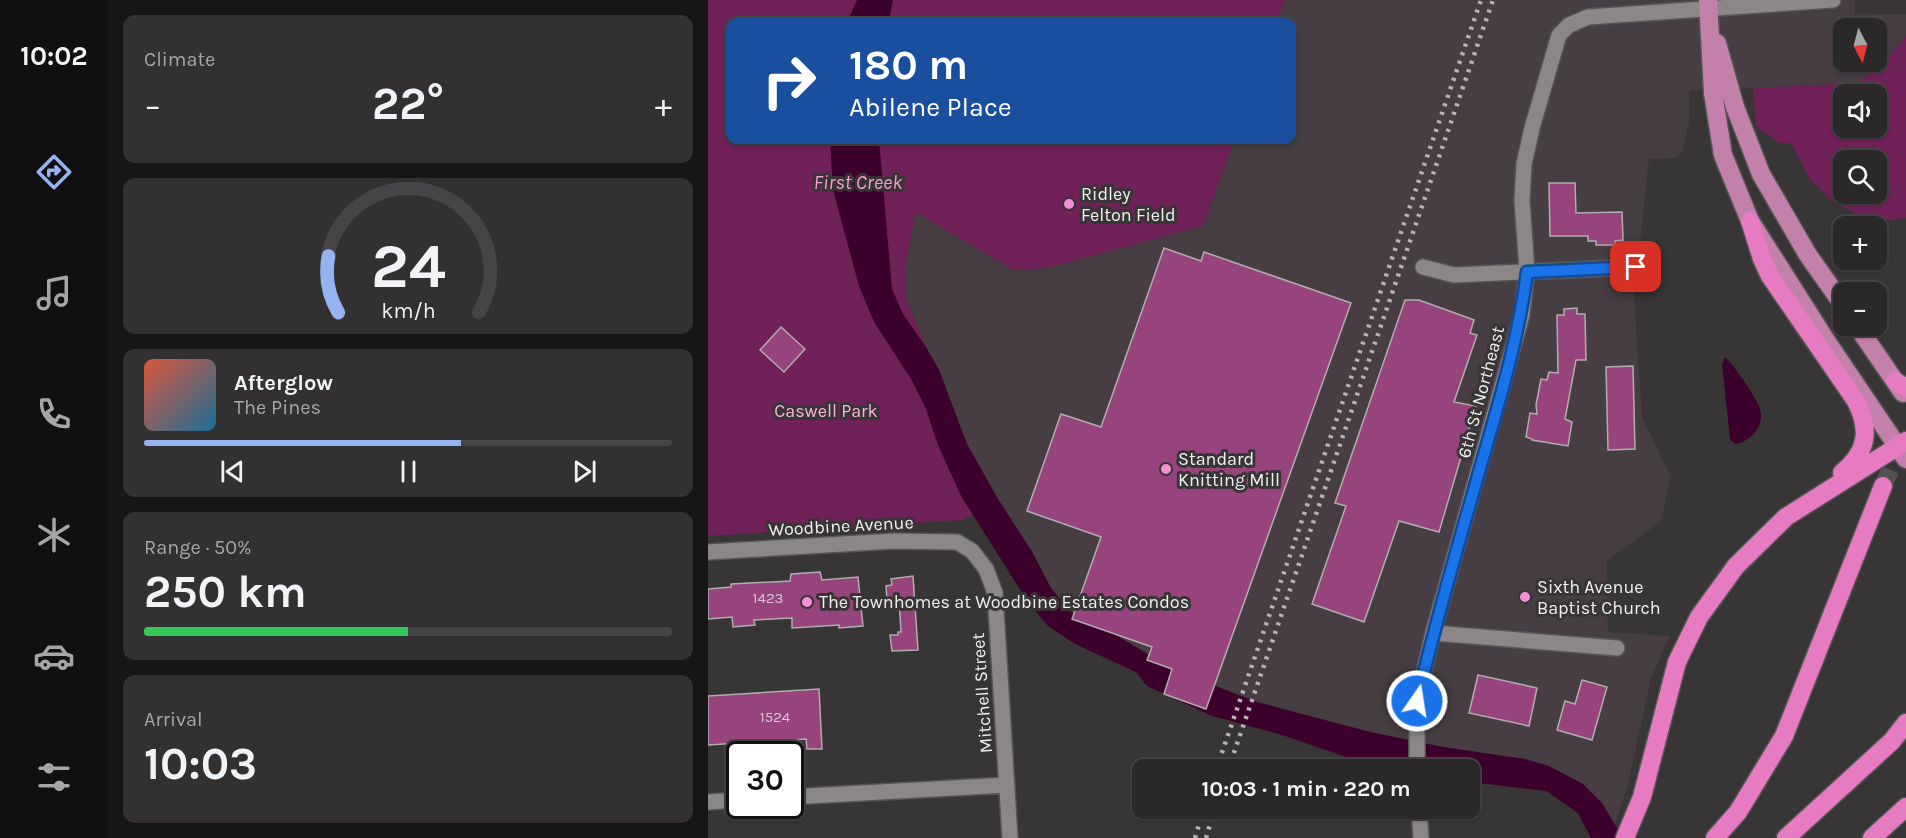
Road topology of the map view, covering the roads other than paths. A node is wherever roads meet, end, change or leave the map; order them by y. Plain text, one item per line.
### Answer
1 (1833, 0) edge
2 (1708, 5) edge
3 (1750, 221) junction
4 (1423, 267) dead end
5 (1636, 267) dead end
6 (1527, 272) junction
7 (1833, 290) edge
8 (1864, 336) edge
9 (1901, 385) edge
10 (1906, 397) edge
11 (1903, 449) edge
12 (1883, 486) tunnel mouth
13 (1802, 507) junction
14 (972, 551) joint
15 (708, 552) edge
16 (1433, 633) junction
17 (1617, 648) dead end
18 (1906, 723) edge
19 (1417, 759) edge
20 (1007, 785) junction
21 (804, 796) edge
22 (726, 801) edge
23 (708, 802) edge
24 (1906, 807) edge
25 (1420, 819) edge
26 (1010, 838) edge
27 (1421, 838) edge
28 (1625, 838) edge
29 (1715, 838) edge
30 (1786, 838) edge
31 (1872, 838) edge

1 - 2 street
2 - 3 main road
2 - 6 street, 6th St Northeast
2 - 7 main road
3 - 11 main road
3 - 13 highway
4 - 6 street
5 - 6 street
6 - 16 street, 6th St Northeast
8 - 9 main road
9 - 10 main road
11 - 13 highway
12 - 29 highway
13 - 28 highway
14 - 15 street, Woodbine Avenue
14 - 20 street, Mitchell Street
16 - 17 street
16 - 19 street, 6th St Northeast
18 - 30 highway
20 - 21 street
20 - 26 street, Mitchell Street
22 - 23 street
24 - 31 highway
25 - 27 street

